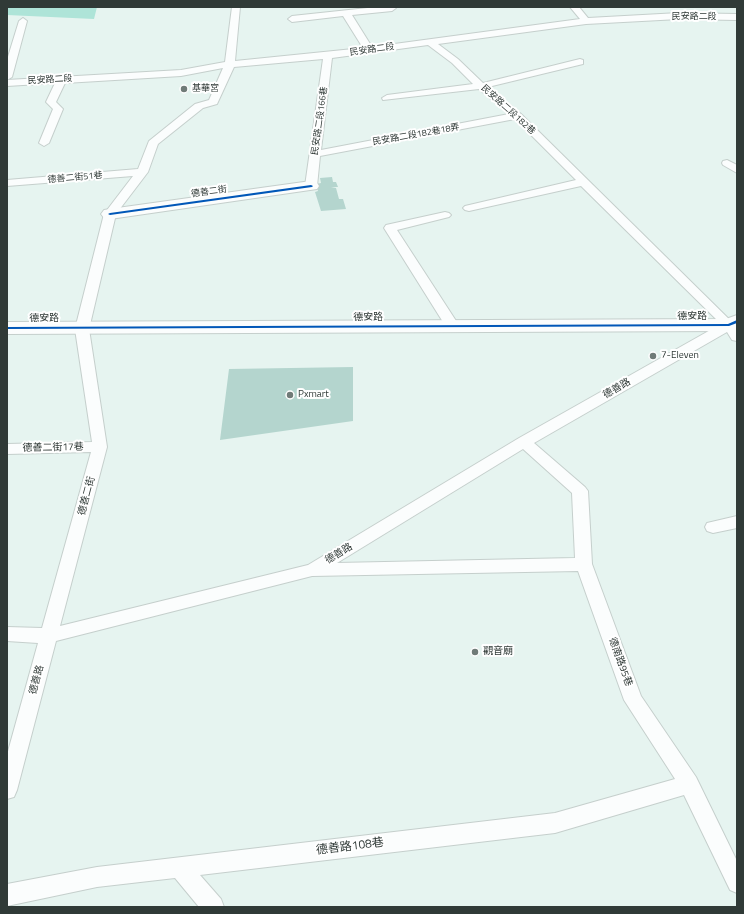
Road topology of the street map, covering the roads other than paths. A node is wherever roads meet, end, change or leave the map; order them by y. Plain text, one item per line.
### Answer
1 (236, 7) edge
2 (574, 7) edge
3 (392, 8) dead end
4 (346, 13) junction
5 (737, 17) edge
6 (292, 19) dead end
7 (23, 21) dead end
8 (586, 21) junction
9 (430, 42) junction
10 (369, 50) junction
11 (328, 56) junction
12 (580, 62) dead end
13 (230, 64) junction
14 (7, 77) edge
15 (61, 80) junction
16 (7, 83) edge
17 (481, 86) junction
18 (387, 98) dead end
19 (518, 116) junction
20 (44, 143) dead end
21 (315, 154) junction
22 (732, 162) edge
23 (737, 170) edge
24 (142, 172) junction
25 (584, 182) junction
26 (7, 183) edge
27 (311, 186) joint
28 (469, 208) dead end
29 (110, 214) junction
30 (445, 215) dead end
31 (453, 327) junction
32 (7, 328) edge
33 (734, 328) edge
34 (82, 329) junction
35 (524, 442) junction
36 (100, 447) junction
37 (7, 449) edge
38 (737, 522) edge
39 (713, 527) dead end
40 (584, 564) junction
41 (312, 570) junction
42 (7, 634) edge
43 (49, 636) junction
44 (689, 784) junction
45 (7, 790) edge
46 (179, 867) junction
47 (737, 883) edge
48 (7, 895) edge
49 (213, 907) edge

1 - 13 lane, 德善二街
2 - 8 lane
3 - 4 lane
4 - 6 lane
4 - 10 lane
5 - 8 lane, 民安路二段
7 - 14 lane
8 - 9 lane, 民安路二段
9 - 10 lane, 民安路二段
9 - 17 lane, 民安路二段182巷
10 - 11 lane, 民安路二段
11 - 13 lane, 民安路二段
11 - 21 lane, 民安路二段166巷
12 - 17 lane
13 - 15 lane, 民安路二段
13 - 24 lane, 德善二街
15 - 16 lane, 民安路二段
15 - 20 lane
17 - 18 lane
17 - 19 lane, 民安路二段182巷
19 - 21 lane, 民安路二段182巷18弄
19 - 25 lane, 民安路二段182巷
21 - 27 lane, 民安路二段166巷
22 - 23 lane
24 - 26 lane, 德善二街51巷
24 - 29 lane, 德善二街
25 - 28 lane
25 - 33 lane, 民安路二段182巷
27 - 29 street, 德善二街
29 - 34 lane, 德善二街
30 - 31 lane
31 - 33 street, 德安路
31 - 34 street, 德安路
32 - 34 street, 德安路
33 - 35 lane, 德善路
34 - 36 lane, 德善二街
35 - 40 lane, 德南路95巷
35 - 41 lane, 德善路
36 - 37 lane, 德善二街17巷
36 - 43 lane, 德善二街
38 - 39 lane
40 - 41 lane
40 - 44 lane, 德南路95巷
41 - 43 lane, 德善路
42 - 43 lane
43 - 45 lane, 德善路
44 - 46 lane, 德善路108巷
44 - 47 lane, 德南路95巷
46 - 48 lane, 德善路108巷
46 - 49 lane

